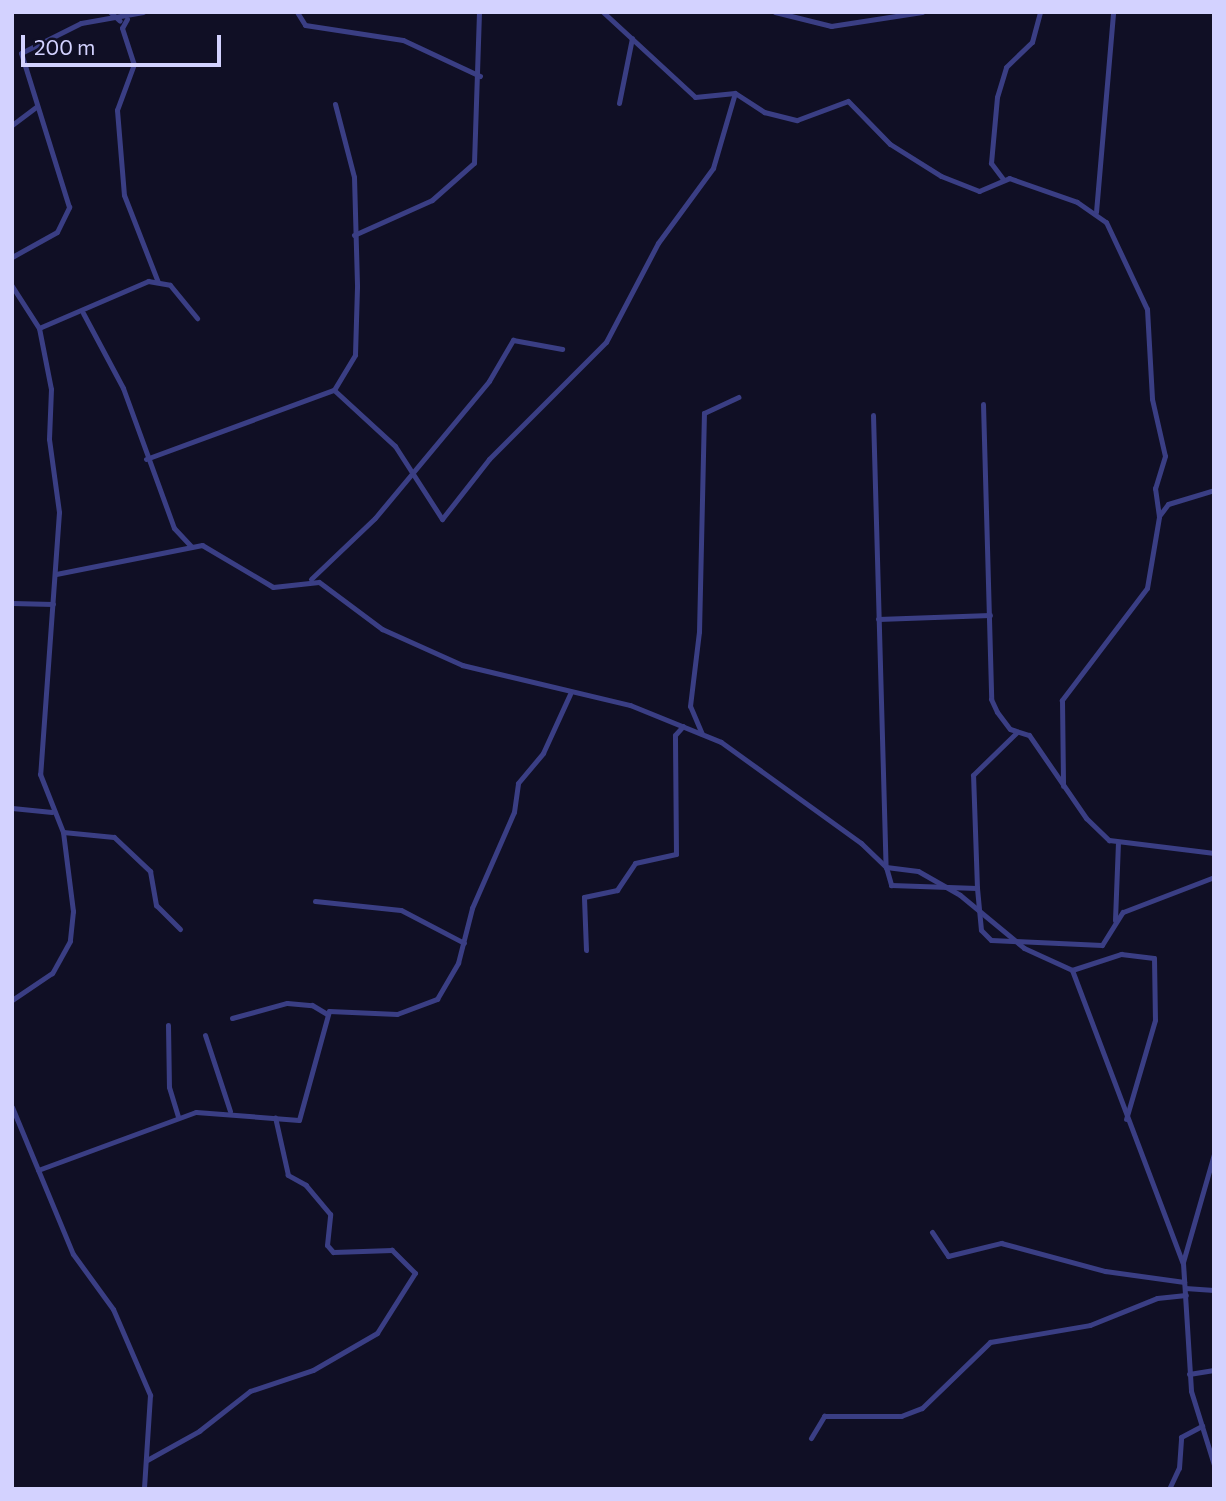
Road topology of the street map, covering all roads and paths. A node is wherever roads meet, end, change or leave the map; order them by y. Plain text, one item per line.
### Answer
1 (110, 12) edge
2 (143, 12) edge
3 (297, 12) edge
4 (479, 12) edge
5 (603, 12) edge
6 (775, 12) edge
7 (922, 12) edge
8 (1040, 12) edge
9 (1113, 12) edge
10 (124, 20) junction
11 (632, 38) junction
12 (26, 48) junction
13 (12, 52) edge
14 (480, 76) junction
15 (735, 93) junction
16 (619, 103) dead end
17 (335, 104) dead end
18 (36, 107) junction
19 (12, 125) edge
20 (1003, 179) junction
21 (1096, 212) junction
22 (354, 235) junction
23 (12, 257) edge
24 (158, 282) junction
25 (12, 286) edge
26 (83, 313) junction
27 (197, 318) dead end
28 (39, 328) junction
29 (562, 349) dead end
30 (334, 390) junction
31 (738, 397) dead end
32 (983, 404) dead end
33 (873, 415) dead end
34 (146, 459) junction
35 (410, 474) junction
36 (1214, 490) edge
37 (1159, 517) junction
38 (191, 546) junction
39 (56, 574) junction
40 (310, 579) junction
41 (12, 603) edge
42 (53, 604) junction
43 (990, 615) junction
44 (877, 619) junction
45 (570, 694) junction
46 (683, 726) junction
47 (1017, 732) junction
48 (702, 734) junction
49 (1063, 786) junction
50 (12, 808) edge
51 (52, 812) junction
52 (63, 832) junction
53 (1118, 844) junction
54 (1214, 853) edge
55 (886, 867) junction
56 (1214, 877) edge
57 (945, 886) junction
58 (976, 888) junction
59 (315, 901) dead end
60 (980, 911) junction
61 (1115, 920) junction
62 (180, 929) dead end
63 (1019, 942) junction
64 (464, 943) junction
65 (586, 950) dead end
66 (1072, 970) junction
67 (12, 1000) edge
68 (327, 1014) junction
69 (232, 1018) dead end
70 (168, 1025) dead end
71 (205, 1035) dead end
72 (12, 1107) edge
73 (230, 1111) junction
74 (275, 1116) junction
75 (178, 1117) junction
76 (1126, 1119) junction
77 (1214, 1154) edge
78 (38, 1170) junction
79 (932, 1232) dead end
80 (1183, 1263) junction
81 (1185, 1288) junction
82 (1214, 1290) edge
83 (1214, 1370) edge
84 (1189, 1374) junction
85 (1202, 1426) junction
86 (811, 1438) dead end
87 (147, 1460) junction
88 (1214, 1465) edge
89 (144, 1489) edge
90 (1169, 1489) edge

1 - 10 street
2 - 10 street
3 - 14 street
4 - 14 street
5 - 11 street
6 - 7 street
8 - 20 street
9 - 21 street
10 - 12 street
10 - 24 street
11 - 15 street
11 - 16 street
12 - 13 street
12 - 18 street
14 - 22 street
15 - 20 street
15 - 35 street
17 - 22 street
18 - 19 street
18 - 23 street
20 - 21 street
21 - 37 street
22 - 30 street
24 - 26 street
24 - 27 street
25 - 28 street
26 - 28 street
26 - 34 street
28 - 39 street
29 - 35 street
30 - 34 street
30 - 35 street
31 - 48 street
32 - 43 street
33 - 44 street
34 - 38 street
35 - 40 street
36 - 37 street
37 - 49 street
38 - 39 street
38 - 40 street
39 - 42 street
40 - 45 street
41 - 42 street
42 - 51 street
43 - 44 street
43 - 47 street
44 - 55 street
45 - 46 street
45 - 64 street
46 - 48 street
46 - 65 street
47 - 49 street
47 - 58 street
48 - 55 street
49 - 53 street
50 - 51 street
51 - 52 street
52 - 62 street
52 - 67 street
53 - 54 street
53 - 61 street
55 - 57 street
55 - 57 street
56 - 61 street
57 - 58 street
57 - 60 street
58 - 60 street
59 - 64 street
60 - 63 street
60 - 63 street
61 - 63 street
63 - 66 street
64 - 68 street
66 - 76 street
66 - 76 street
68 - 69 street
68 - 74 street
70 - 75 street
71 - 73 street
72 - 78 street
73 - 74 street
73 - 75 street
74 - 87 street
75 - 78 street
76 - 80 street
77 - 80 street
78 - 87 street
79 - 81 street
80 - 81 street
81 - 82 street
81 - 84 street
81 - 86 street
83 - 84 street
84 - 85 street
85 - 88 street
85 - 90 street
87 - 89 street

